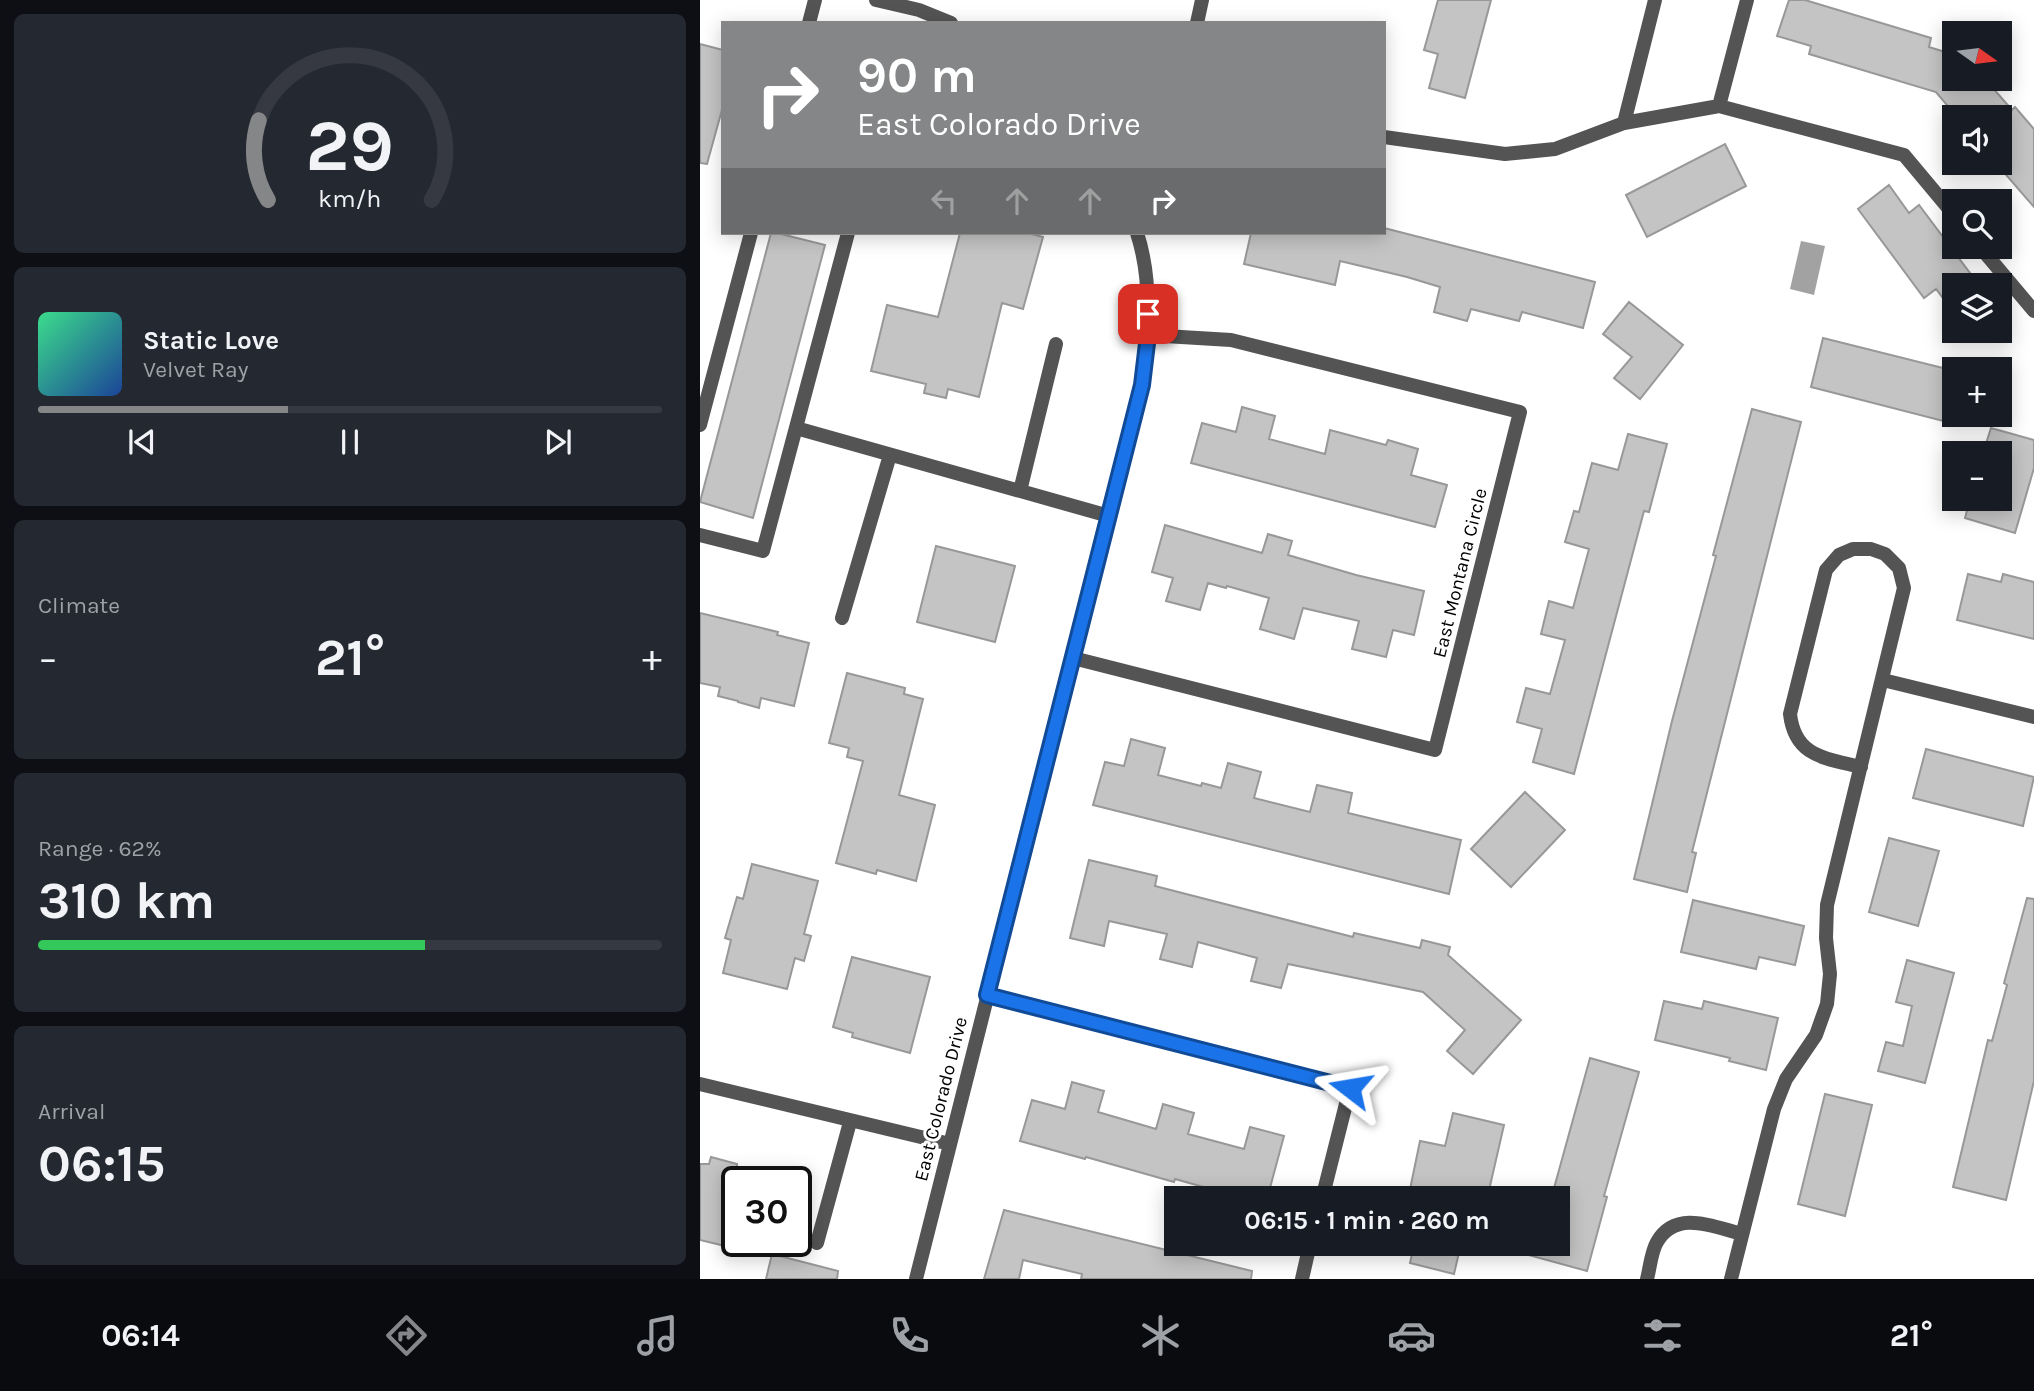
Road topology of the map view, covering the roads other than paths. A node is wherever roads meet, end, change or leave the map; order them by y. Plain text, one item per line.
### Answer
1 (815, 0) edge
2 (876, 0) edge
3 (1202, 0) edge
4 (1655, 0) edge
5 (1747, 0) edge
6 (810, 21) edge
7 (946, 21) edge
8 (1197, 21) edge
9 (1719, 106) junction
10 (1624, 123) junction
11 (1386, 137) edge
12 (1942, 200) edge
13 (750, 235) edge
14 (847, 235) edge
15 (1137, 235) edge
16 (1990, 259) edge
17 (2034, 312) edge
18 (1148, 335) junction
19 (1056, 344) dead end
20 (700, 425) edge
21 (796, 428) junction
22 (890, 454) junction
23 (1020, 491) junction
24 (1109, 516) junction
25 (700, 535) edge
26 (842, 618) dead end
27 (1073, 658) junction
28 (1883, 680) junction
29 (2034, 718) edge
30 (1861, 767) junction
31 (987, 995) junction
32 (700, 1084) edge
33 (850, 1122) junction
34 (950, 1144) junction
35 (1325, 1186) edge
36 (1742, 1234) junction
37 (817, 1243) dead end
38 (1307, 1256) edge
39 (916, 1279) edge
40 (1302, 1279) edge
41 (1647, 1279) edge
42 (1731, 1279) edge

1 - 6 street
2 - 7 street
3 - 8 street
4 - 10 street
5 - 9 street
9 - 10 street
9 - 12 street
10 - 11 street
13 - 20 street
14 - 21 street
15 - 18 street, East Colorado Drive
16 - 17 street
18 - 24 street, East Colorado Drive
18 - 27 street, East Montana Circle
19 - 23 street
21 - 22 street
21 - 25 street
22 - 23 street
22 - 26 street
23 - 24 street
24 - 27 street, East Colorado Drive
27 - 31 street, East Colorado Drive
28 - 29 street
28 - 30 street
28 - 30 street
30 - 36 street
31 - 34 street, East Colorado Drive
31 - 35 street
32 - 33 street
33 - 34 street
33 - 37 street
34 - 39 street, East Colorado Drive
36 - 41 street
36 - 42 street
38 - 40 street

